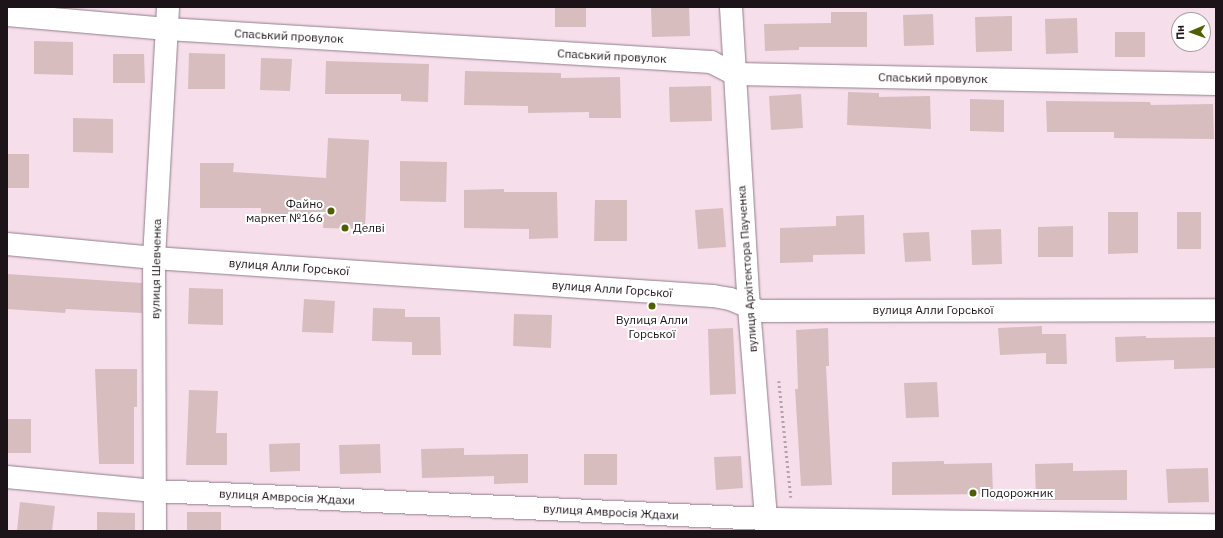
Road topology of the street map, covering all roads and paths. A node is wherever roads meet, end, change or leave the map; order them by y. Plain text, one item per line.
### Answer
1 (168, 7) edge
2 (731, 7) edge
3 (7, 15) edge
4 (168, 29) junction
5 (735, 74) junction
6 (1216, 84) edge
7 (7, 244) edge
8 (154, 258) junction
9 (748, 307) junction
10 (1216, 310) edge
11 (779, 373) dead end
12 (7, 477) edge
13 (154, 491) junction
14 (794, 520) junction
15 (766, 525) edge
16 (1216, 525) edge
17 (155, 531) edge

1 - 4 street, вулиця Шевченка
2 - 5 street, вулиця Архітектора Паученка
3 - 4 street, Спаський провулок
4 - 5 street, Спаський провулок
4 - 8 street, вулиця Шевченка
5 - 6 street, Спаський провулок
5 - 9 street, вулиця Архітектора Паученка
7 - 8 street, вулиця Алли Горської
8 - 9 street, вулиця Алли Горської
8 - 13 street, вулиця Шевченка
9 - 10 street, вулиця Алли Горської
9 - 15 street, вулиця Архітектора Паученка
11 - 14 path
12 - 13 street, вулиця Амвросія Ждахи
13 - 15 street, вулиця Амвросія Ждахи
13 - 17 street, вулиця Шевченка
14 - 15 street, вулиця Амвросія Ждахи
14 - 16 street, вулиця Амвросія Ждахи

